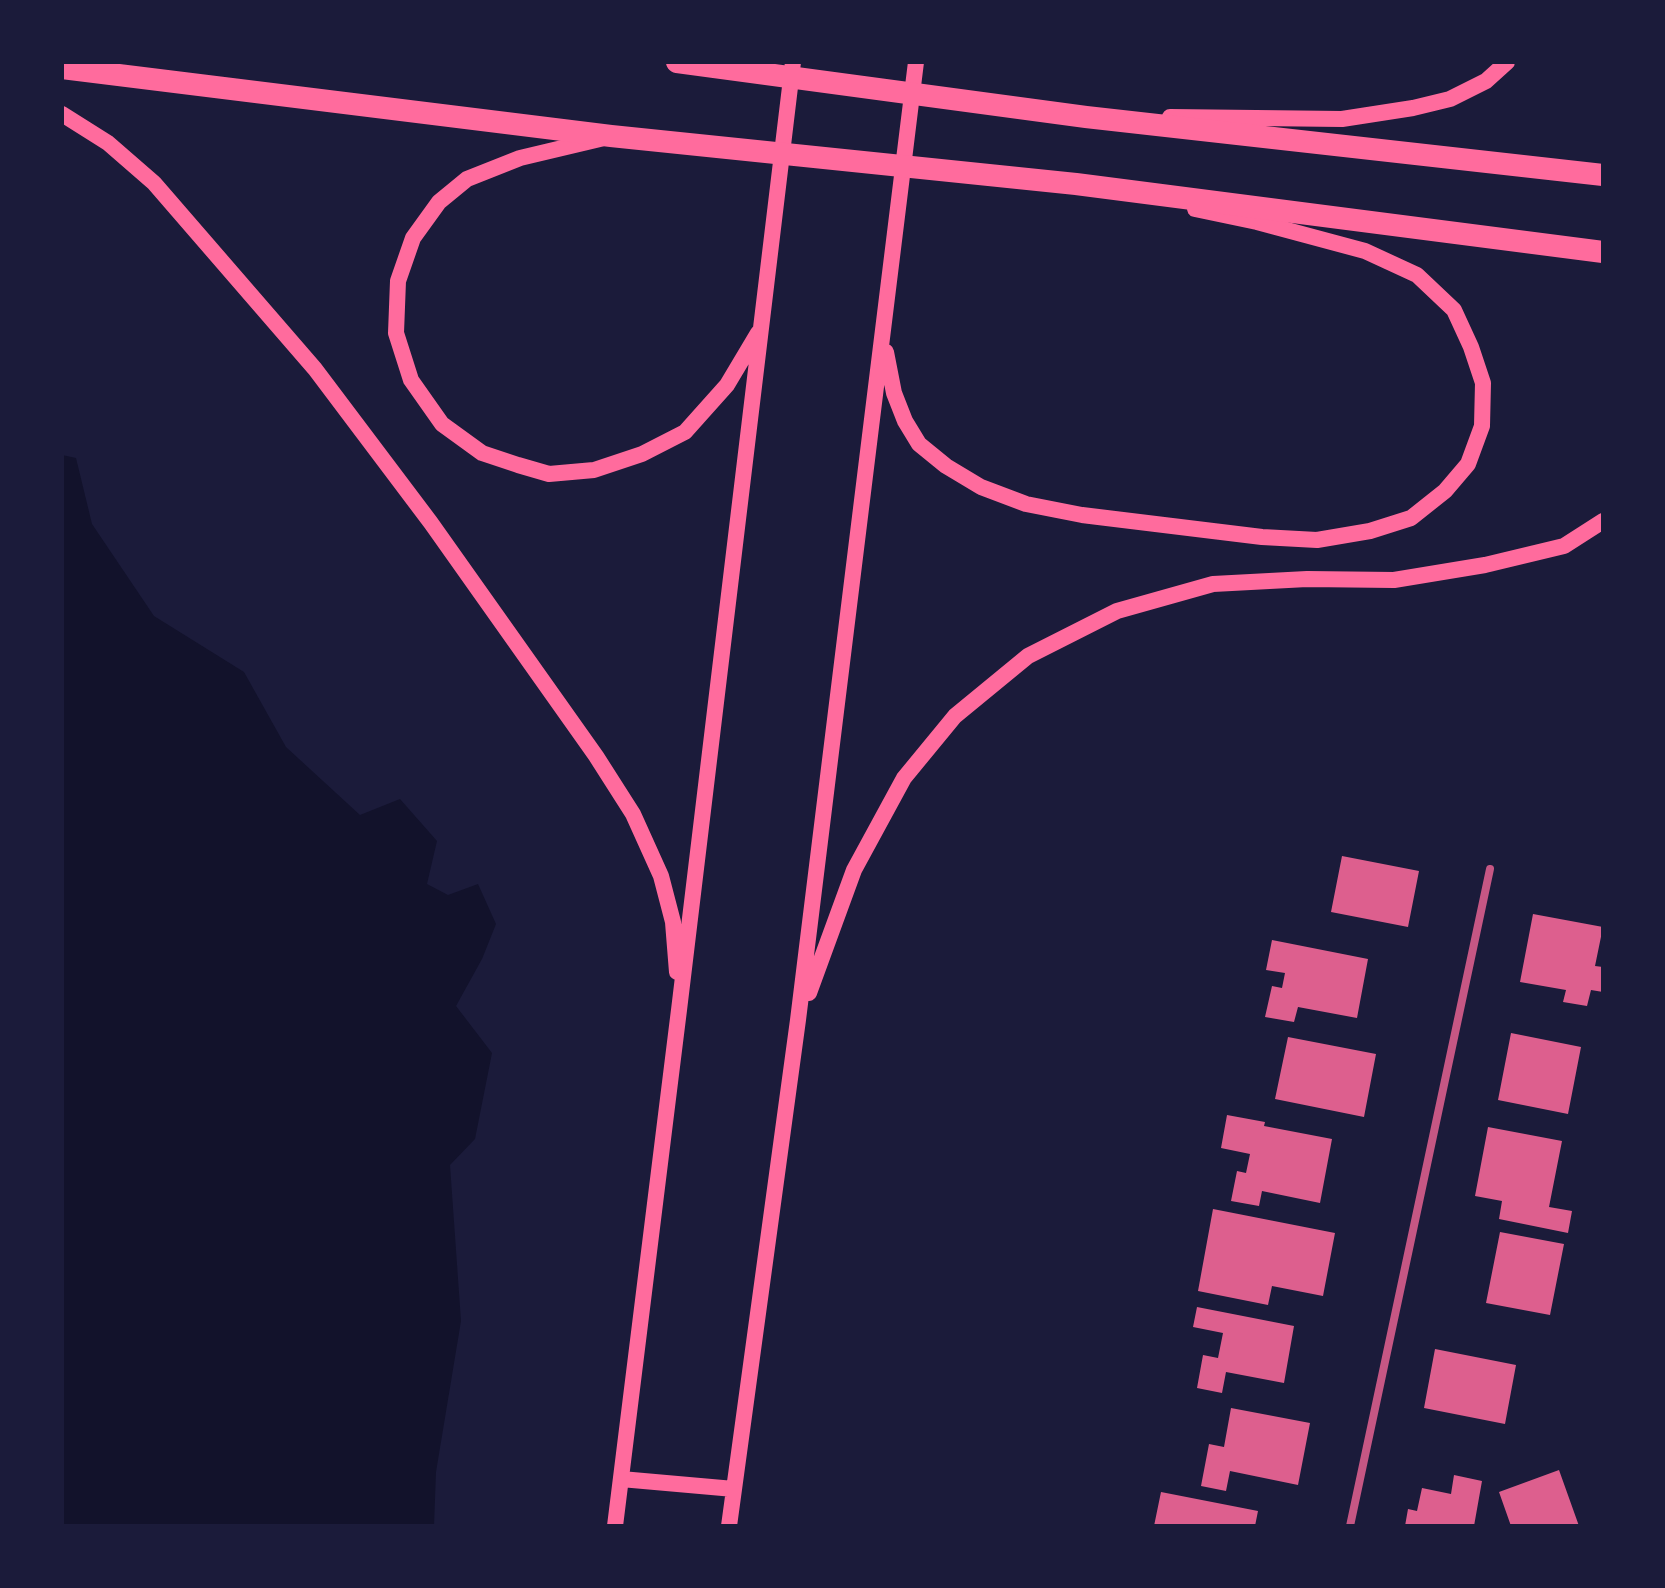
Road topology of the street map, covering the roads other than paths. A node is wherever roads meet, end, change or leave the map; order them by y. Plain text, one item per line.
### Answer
1 (677, 62) edge
2 (793, 62) edge
3 (916, 62) edge
4 (1507, 62) edge
5 (62, 68) edge
6 (62, 114) edge
7 (1086, 117) junction
8 (611, 136) junction
9 (1603, 175) edge
10 (1076, 184) junction
11 (1603, 252) edge
12 (885, 316) junction
13 (761, 328) junction
14 (1603, 521) edge
15 (1490, 869) dead end
16 (679, 1010) junction
17 (798, 1020) junction
18 (621, 1479) junction
19 (734, 1489) junction
20 (615, 1526) edge
21 (729, 1526) edge
22 (1350, 1526) edge

1 - 7 highway
2 - 13 main road
3 - 12 main road
4 - 7 main road
5 - 8 highway
6 - 16 main road
7 - 9 highway
8 - 10 highway
8 - 13 main road
10 - 11 highway
10 - 12 main road
12 - 17 main road
13 - 16 main road
14 - 17 main road
15 - 22 street
16 - 18 main road
17 - 19 main road
18 - 19 main road
18 - 20 main road
19 - 21 main road

